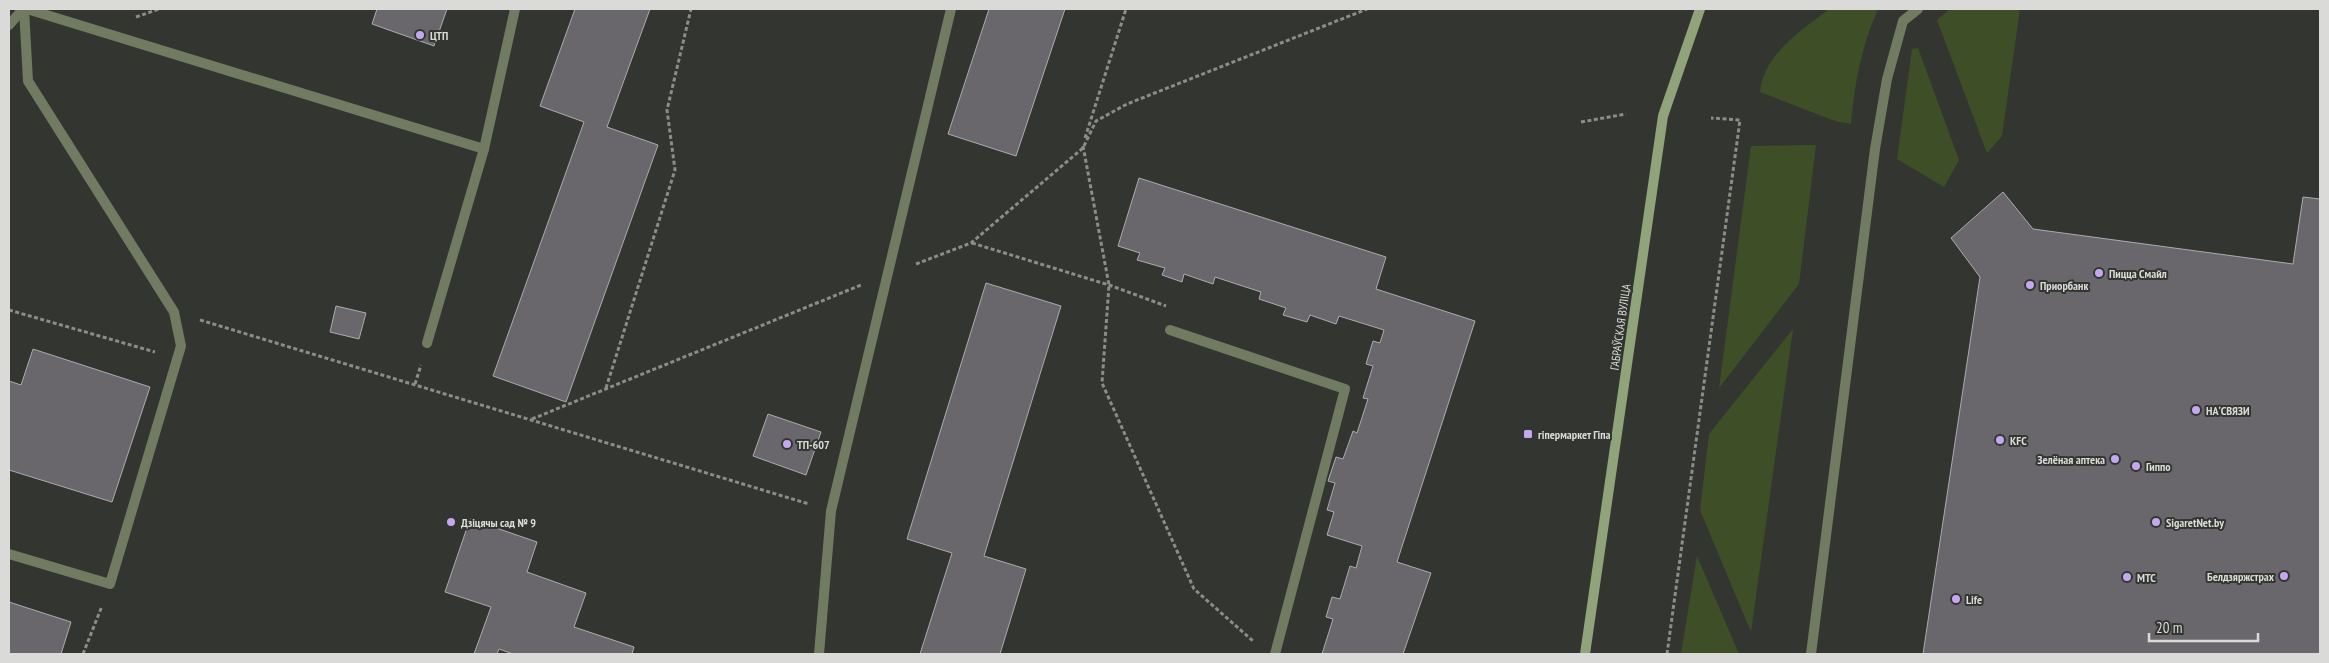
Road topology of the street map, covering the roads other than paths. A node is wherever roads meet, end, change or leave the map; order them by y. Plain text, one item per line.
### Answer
1 (25, 9) edge
2 (515, 9) edge
3 (951, 9) edge
4 (1700, 9) edge
5 (1918, 9) edge
6 (9, 25) edge
7 (484, 149) junction
8 (1170, 330) road end
9 (427, 343) dead end
10 (9, 554) edge
11 (819, 654) edge
12 (1275, 654) edge
13 (1585, 654) edge
14 (1811, 654) edge

1 - 6 lane
1 - 7 lane
1 - 10 lane
2 - 7 lane
3 - 11 lane
4 - 13 main road, ГАБРАЎСКАЯ ВУЛІЦА
5 - 14 lane
7 - 9 lane
8 - 12 lane

